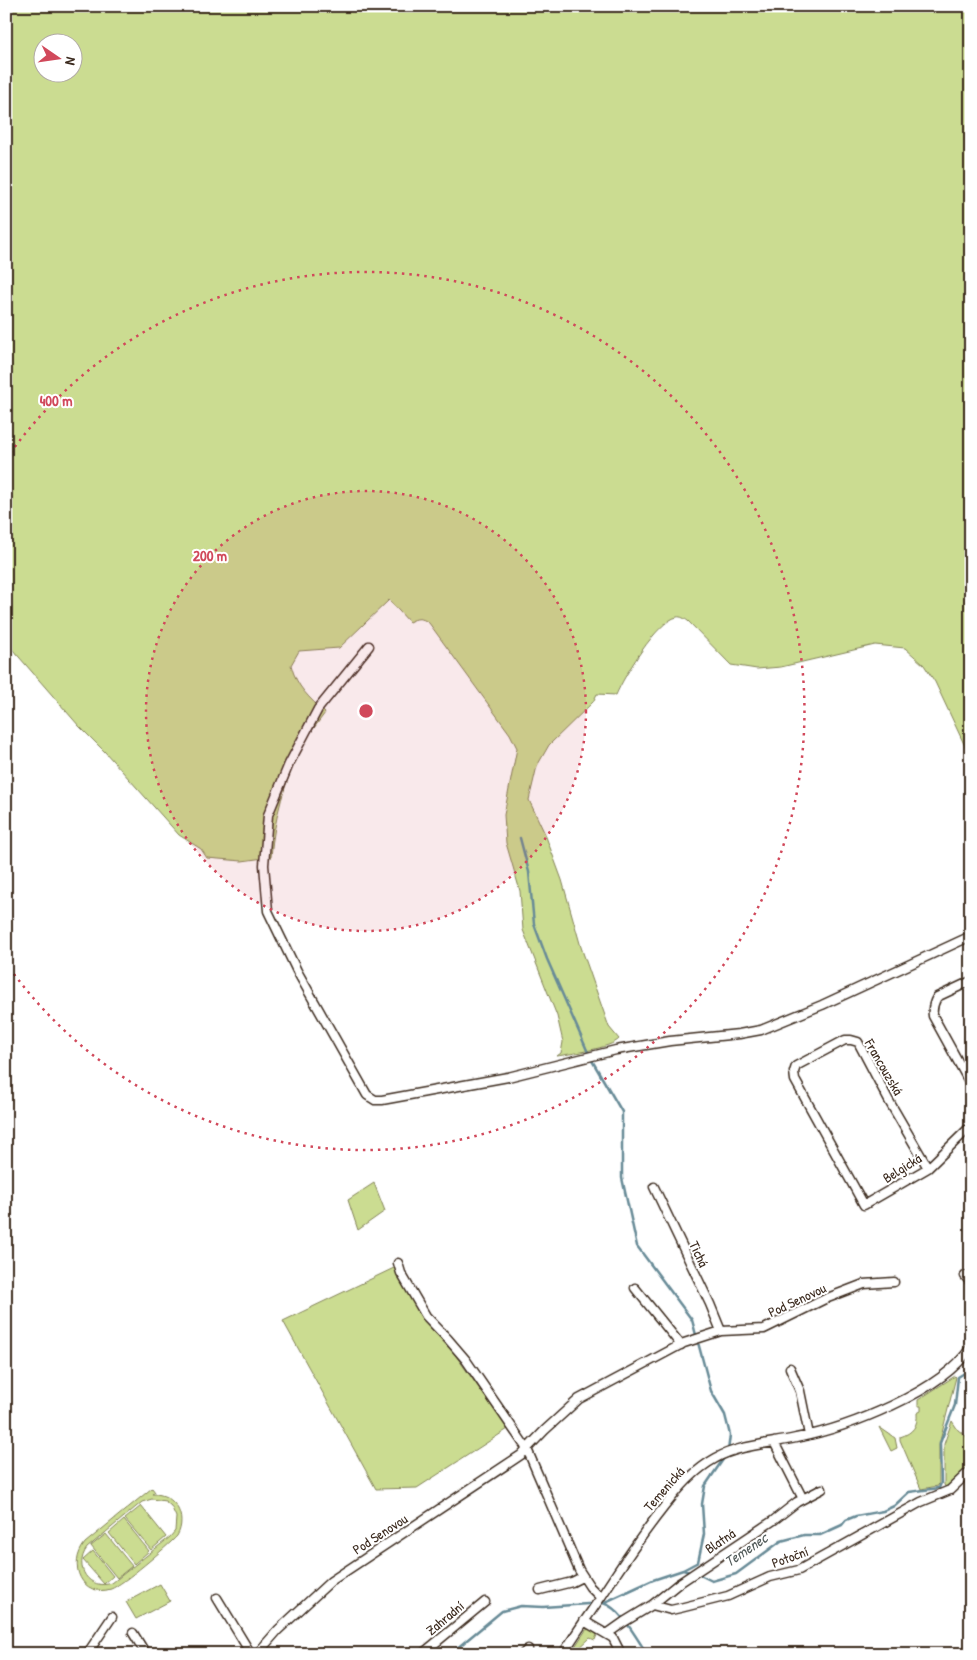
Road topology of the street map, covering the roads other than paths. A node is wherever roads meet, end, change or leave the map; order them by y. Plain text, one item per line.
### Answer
1 (369, 646) dead end
2 (971, 936) edge
3 (971, 981) edge
4 (971, 1085) edge
5 (971, 1126) edge
6 (928, 1168) junction
7 (654, 1187) dead end
8 (864, 1205) joint
9 (398, 1263) dead end
10 (894, 1282) dead end
11 (635, 1288) dead end
12 (721, 1331) junction
13 (681, 1345) junction
14 (971, 1347) edge
15 (790, 1368) dead end
16 (809, 1435) junction
17 (774, 1442) junction
18 (527, 1449) junction
19 (971, 1470) edge
20 (822, 1489) dead end
21 (803, 1499) junction
22 (582, 1577) junction
23 (540, 1590) dead end
24 (217, 1598) dead end
25 (599, 1599) junction
26 (485, 1602) dead end
27 (652, 1605) junction
28 (112, 1617) dead end
29 (586, 1618) junction
30 (133, 1633) dead end
31 (607, 1634) junction
32 (87, 1654) edge
33 (146, 1654) edge
34 (251, 1654) edge
35 (257, 1654) edge
36 (422, 1654) edge
37 (563, 1654) edge
38 (621, 1654) edge

1 - 2 street
3 - 4 street
5 - 6 street, Belgická
6 - 8 street, Belgická
6 - 8 street, Francouzská
7 - 12 street, Tichá
9 - 18 street
10 - 12 street, Pod Senovou
11 - 13 street
12 - 13 street, Pod Senovou
13 - 18 street, Pod Senovou
14 - 16 street, Temenická
15 - 16 street
16 - 17 street, Temenická
17 - 21 street
17 - 25 street, Temenická
18 - 22 street
18 - 35 street, Pod Senovou
19 - 27 street, Potoční
20 - 21 street, Blatná
21 - 27 street, Blatná
22 - 23 street
22 - 25 street
24 - 34 street
25 - 29 street, Temenická
26 - 36 street, Zahradní
27 - 31 street
28 - 32 street
29 - 31 street
29 - 37 street, Temenická
30 - 33 street
31 - 38 street

